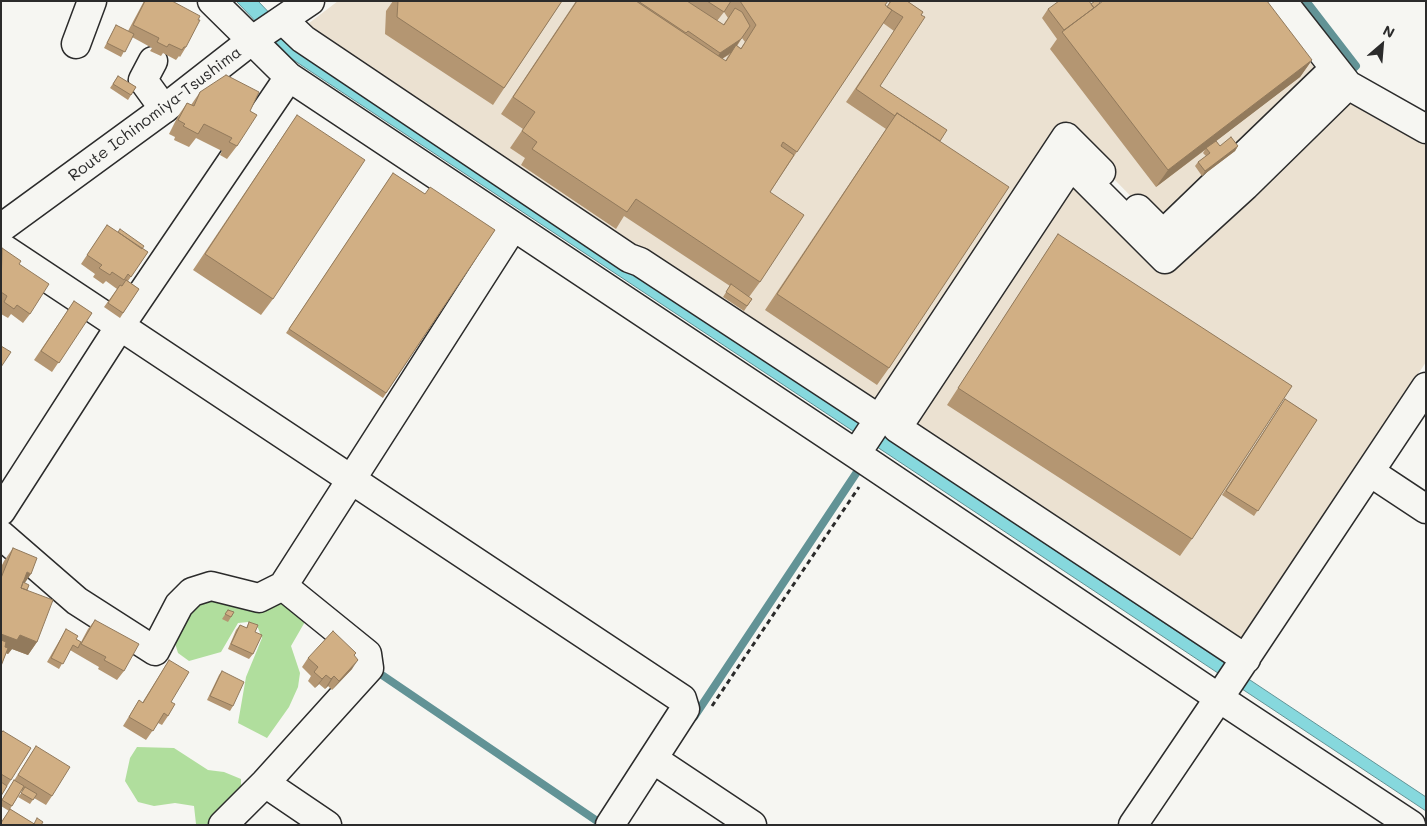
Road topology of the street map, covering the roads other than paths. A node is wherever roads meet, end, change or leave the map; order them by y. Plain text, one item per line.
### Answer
1 (92, 1) edge
2 (212, 1) edge
3 (310, 1) edge
4 (1282, 1) edge
5 (282, 20) junction
6 (255, 39) junction
7 (76, 44) dead end
8 (153, 61) dead end
9 (289, 77) junction
10 (1341, 77) junction
11 (164, 109) junction
12 (1426, 128) edge
13 (513, 226) junction
14 (1, 228) edge
15 (1, 247) edge
16 (120, 326) junction
17 (1426, 387) edge
18 (878, 431) junction
19 (1370, 472) junction
20 (351, 479) junction
21 (1426, 509) edge
22 (1, 511) edge
23 (1, 535) edge
24 (284, 586) junction
25 (1233, 679) junction
26 (653, 759) junction
27 (265, 783) junction
28 (223, 825) edge
29 (327, 825) edge
30 (610, 825) edge
31 (752, 825) edge
32 (1133, 825) edge
33 (1411, 825) edge

1 - 7 street
2 - 6 street
3 - 5 street, Route Ichinomiya-Tsushima
4 - 10 street
5 - 6 street, Route Ichinomiya-Tsushima
5 - 18 street
6 - 9 street
6 - 11 street, Route Ichinomiya-Tsushima
8 - 11 street
9 - 13 street
9 - 16 street
10 - 12 street
10 - 18 street
11 - 14 street, Route Ichinomiya-Tsushima
13 - 18 street
13 - 20 street
15 - 16 street
16 - 20 street
16 - 22 street
17 - 19 street
18 - 25 street
18 - 25 street
19 - 21 street
19 - 25 street
20 - 24 street
20 - 26 street
23 - 24 street
24 - 27 street
25 - 32 street
25 - 33 street
26 - 30 street
26 - 31 street
27 - 28 street
27 - 29 street

